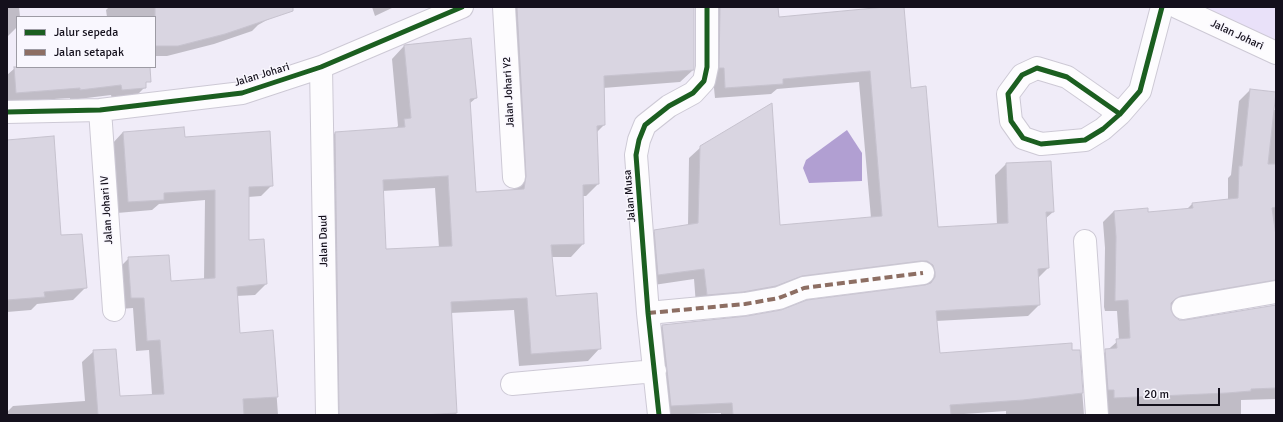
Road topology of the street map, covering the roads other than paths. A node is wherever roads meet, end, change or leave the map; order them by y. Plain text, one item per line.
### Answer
1 (462, 7) edge
2 (504, 7) edge
3 (707, 7) edge
4 (1162, 7) edge
5 (1177, 7) edge
6 (1276, 53) edge
7 (321, 67) junction
8 (100, 110) junction
9 (7, 112) edge
10 (1120, 114) junction
11 (514, 177) dead end
12 (1085, 241) dead end
13 (923, 273) dead end
14 (1276, 292) edge
15 (1183, 308) dead end
16 (114, 310) dead end
17 (648, 313) junction
18 (655, 371) junction
19 (512, 384) dead end
20 (327, 415) edge
21 (659, 415) edge
22 (1097, 415) edge

1 - 7 street, Jalan Johari
2 - 11 street, Jalan Johari Y2
3 - 17 street, Jalan Musa
4 - 10 street
5 - 6 street, Jalan Johari
7 - 8 street, Jalan Johari
7 - 20 street, Jalan Daud
8 - 9 street, Jalan Johari
8 - 16 street, Jalan Johari IV
10 - 10 street
12 - 22 street
13 - 17 street
14 - 15 street
17 - 18 street, Jalan Musa
18 - 19 street
18 - 21 street, Jalan Musa

